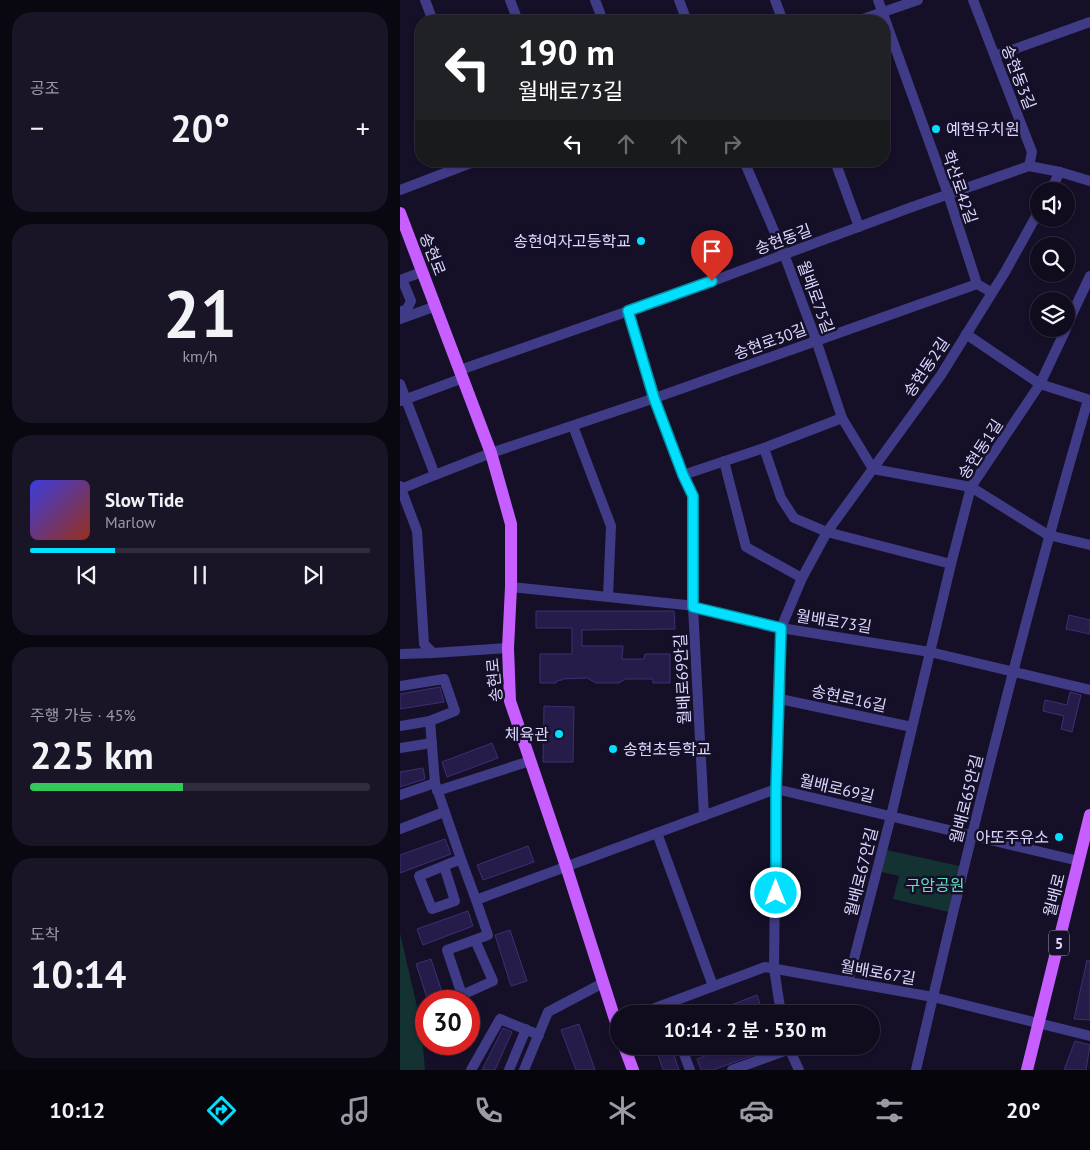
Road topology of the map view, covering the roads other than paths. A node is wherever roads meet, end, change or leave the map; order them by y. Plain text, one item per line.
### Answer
1 (425, 0) edge
2 (510, 0) edge
3 (595, 0) edge
4 (679, 0) edge
5 (775, 0) edge
6 (878, 0) edge
7 (918, 0) edge
8 (973, 0) edge
9 (882, 12) junction
10 (431, 15) edge
11 (516, 15) edge
12 (601, 15) edge
13 (685, 15) edge
14 (781, 15) edge
15 (874, 15) edge
16 (883, 15) edge
17 (1090, 22) edge
18 (890, 34) edge
19 (995, 56) junction
20 (1029, 166) junction
21 (460, 167) edge
22 (747, 167) edge
23 (837, 167) edge
24 (1060, 172) junction
25 (1090, 181) edge
26 (1055, 182) edge
27 (400, 190) edge
28 (948, 194) junction
29 (400, 213) edge
30 (859, 227) junction
31 (1030, 227) edge
32 (404, 236) edge
33 (784, 254) junction
34 (422, 272) junction
35 (1090, 276) edge
36 (400, 282) edge
37 (977, 284) junction
38 (991, 292) junction
39 (436, 306) junction
40 (1075, 308) edge
41 (628, 311) junction
42 (400, 312) edge
43 (400, 319) edge
44 (966, 334) junction
45 (1062, 337) edge
46 (816, 340) junction
47 (461, 374) junction
48 (400, 384) edge
49 (1040, 384) junction
50 (654, 398) junction
51 (1089, 400) edge
52 (403, 401) edge
53 (842, 418) junction
54 (573, 426) junction
55 (764, 448) junction
56 (491, 453) junction
57 (724, 461) junction
58 (873, 469) junction
59 (435, 474) junction
60 (683, 475) junction
61 (400, 487) edge
62 (971, 487) junction
63 (827, 532) junction
64 (1048, 535) junction
65 (1090, 545) edge
66 (951, 564) junction
67 (802, 578) junction
68 (511, 587) junction
69 (608, 597) junction
70 (693, 607) junction
71 (781, 628) junction
72 (508, 648) junction
73 (930, 652) junction
74 (433, 653) junction
75 (400, 654) edge
76 (1013, 672) junction
77 (400, 686) edge
78 (1090, 690) edge
79 (780, 700) junction
80 (430, 721) junction
81 (400, 726) edge
82 (912, 727) junction
83 (432, 743) junction
84 (400, 748) edge
85 (530, 761) junction
86 (436, 787) junction
87 (776, 790) junction
88 (400, 795) edge
89 (444, 812) junction
90 (704, 816) junction
91 (891, 816) junction
92 (1089, 820) edge
93 (400, 830) edge
94 (657, 833) junction
95 (972, 836) junction
96 (461, 859) junction
97 (1079, 861) junction
98 (444, 866) dead end
99 (566, 866) junction
100 (476, 900) junction
101 (475, 940) junction
102 (774, 968) junction
103 (603, 982) junction
104 (848, 982) junction
105 (713, 986) junction
106 (933, 997) junction
107 (611, 1005) edge
108 (663, 1005) edge
109 (780, 1005) edge
110 (1039, 1024) junction
111 (526, 1030) junction
112 (539, 1035) junction
113 (1090, 1036) edge
114 (627, 1055) edge
115 (685, 1055) edge
116 (771, 1055) edge
117 (792, 1055) edge
118 (471, 1070) edge
119 (509, 1070) edge
120 (524, 1070) edge
121 (633, 1070) edge
122 (690, 1070) edge
123 (732, 1070) edge
124 (799, 1070) edge
125 (916, 1070) edge
126 (1027, 1070) edge

1 - 10 street
2 - 11 street
3 - 12 street
4 - 13 street
5 - 14 street
6 - 9 street, 학산로42길
7 - 9 street
8 - 19 street, 송현동3길
9 - 15 street
9 - 16 street, 학산로42길
17 - 19 street
18 - 28 street, 학산로42길
19 - 20 street, 송현동3길
20 - 24 street
20 - 28 street, 송현동길
21 - 27 street
22 - 33 street, 월배로75길
23 - 30 street
24 - 25 street
24 - 26 street
28 - 30 street, 송현동길
28 - 37 street, 학산로42길
29 - 32 main road, 송현로
30 - 33 street, 송현동길
31 - 38 street, 송현동2길
32 - 34 main road, 송현로
33 - 41 street, 송현동길
33 - 46 street, 월배로75길
34 - 36 street
34 - 39 main road, 송현로
35 - 40 street, 송현동1길
36 - 42 street
37 - 38 street
37 - 46 street, 송현로30길
38 - 44 street, 송현동2길
39 - 43 street
39 - 47 main road, 송현로
41 - 47 street, 송현동길
41 - 50 street, 월배로69안길
44 - 49 street
44 - 58 street, 송현동2길
45 - 49 street, 송현동1길
46 - 50 street, 송현로30길
46 - 53 street, 월배로75길
47 - 52 street, 송현동길
47 - 56 main road, 송현로
48 - 52 street
49 - 51 street
49 - 62 street, 송현동1길
50 - 54 street, 송현로30길
50 - 60 street, 월배로69안길
51 - 64 street
52 - 59 street
53 - 55 street
53 - 58 street, 월배로75길
54 - 56 street, 송현로30길
54 - 69 street
55 - 57 street
55 - 63 street
56 - 59 street
56 - 68 main road, 송현로
57 - 60 street
57 - 67 street
58 - 62 street
58 - 63 street, 송현동2길
59 - 61 street
60 - 70 street, 월배로69안길
61 - 74 street
62 - 64 street
62 - 66 street, 송현동1길
63 - 66 street
63 - 67 street, 송현동2길
64 - 65 street
64 - 76 street, 월배로65안길
66 - 73 street, 송현동1길
67 - 71 street, 송현동2길
68 - 69 street, 월배로73길
68 - 72 main road, 송현로
69 - 70 street, 월배로73길
70 - 71 street, 월배로73길
70 - 90 street, 월배로69안길
71 - 73 street, 월배로73길
71 - 79 street
72 - 74 street
72 - 85 main road, 송현로
73 - 76 street, 월배로73길
73 - 82 street, 월배로67안길
74 - 75 street
76 - 78 street, 월배로73길
76 - 95 street, 월배로65안길
77 - 80 street
79 - 82 street, 송현로16길
79 - 87 street
80 - 81 street
80 - 83 street
82 - 91 street, 월배로67안길
83 - 84 street
83 - 86 street
85 - 86 street
85 - 99 main road, 송현로
86 - 88 street
86 - 89 street
87 - 90 street, 월배로69길
87 - 91 street, 월배로69길
87 - 102 street
89 - 93 street
89 - 96 street
90 - 94 street, 월배로69길
91 - 95 street, 월배로69길
91 - 104 street, 월배로67안길
92 - 97 main road, 월배로 / 5
94 - 99 street, 월배로69길
94 - 105 street
95 - 97 street, 월배로69길
95 - 106 street, 월배로65안길
96 - 98 street
96 - 100 street
97 - 110 main road, 월배로 / 5
99 - 100 street, 월배로69길
99 - 103 main road, 송현로
100 - 101 street
101 - 101 street
102 - 104 street, 월배로67길
102 - 105 street, 월배로67길
102 - 109 street
103 - 107 main road, 송현로
103 - 112 street
104 - 106 street, 월배로67길
105 - 108 street, 월배로67길
106 - 110 street, 월배로67길
106 - 125 street, 월배로65안길
110 - 113 street, 월배로67길
110 - 126 main road, 월배로 / 5
111 - 112 street
111 - 118 street
111 - 119 street
112 - 120 street
114 - 121 main road
115 - 122 street
116 - 123 street
117 - 124 street

